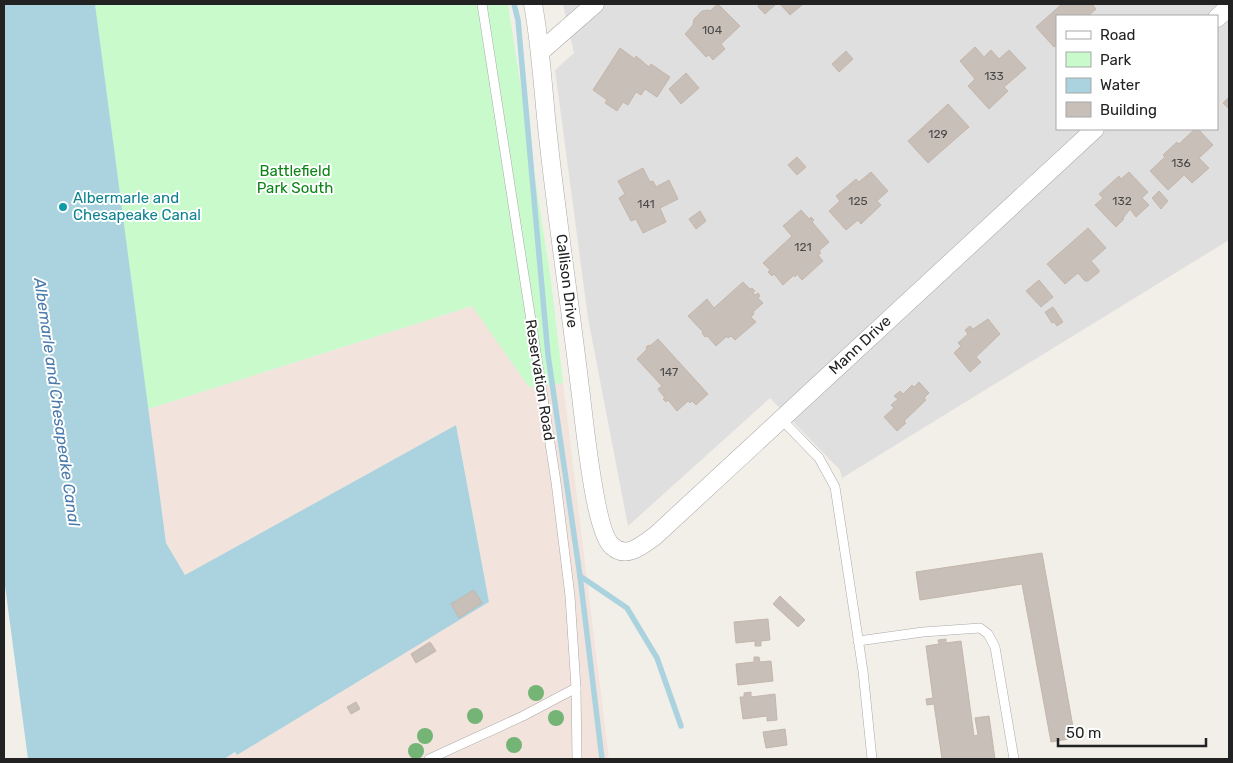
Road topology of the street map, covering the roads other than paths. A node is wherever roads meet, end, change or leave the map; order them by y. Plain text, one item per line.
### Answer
1 (482, 4) edge
2 (533, 4) edge
3 (595, 4) edge
4 (1229, 7) edge
5 (1218, 17) edge
6 (540, 52) junction
7 (1094, 130) edge
8 (781, 419) junction
9 (620, 551) joint
10 (858, 641) junction
11 (576, 688) junction
12 (429, 759) edge
13 (577, 759) edge
14 (872, 759) edge
15 (1014, 759) edge

1 - 11 lane, Reservation Road
2 - 6 street, Callison Drive
3 - 6 street
4 - 5 street
6 - 9 street, Callison Drive
7 - 8 street, Mann Drive
8 - 9 street, Mann Drive
8 - 10 lane
10 - 14 lane
10 - 15 lane
11 - 12 lane
11 - 13 lane, Reservation Road

